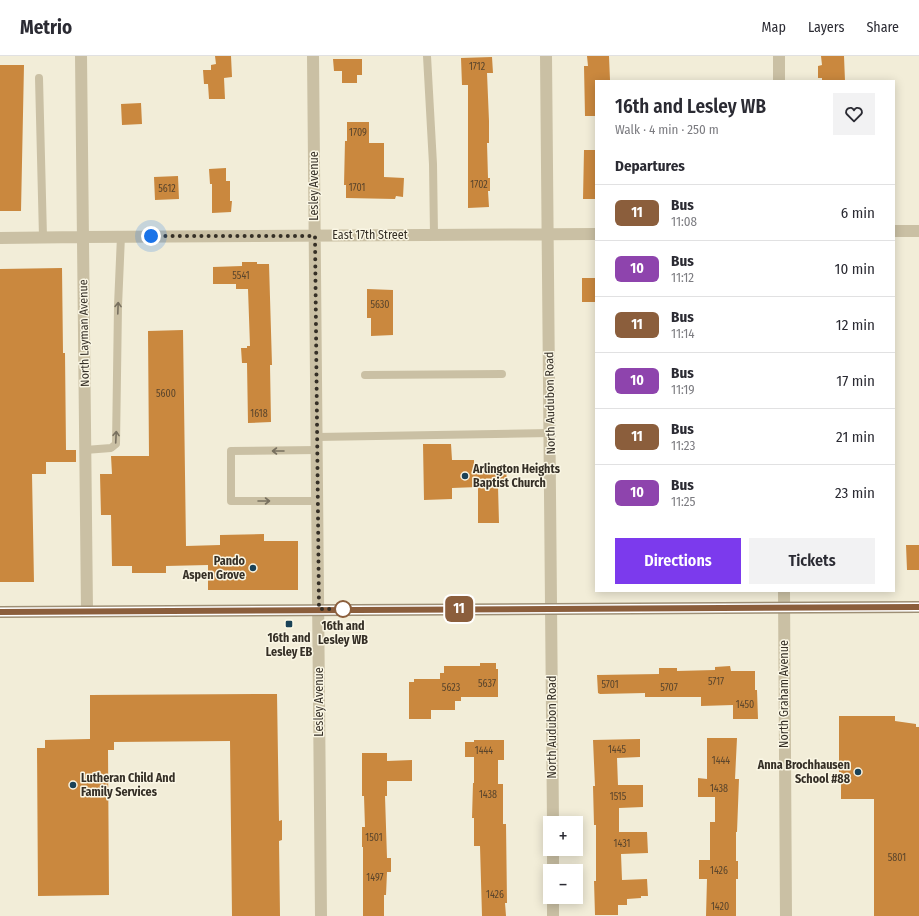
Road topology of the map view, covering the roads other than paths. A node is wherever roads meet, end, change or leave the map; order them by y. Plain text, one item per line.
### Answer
1 (81, 56) edge
2 (314, 56) edge
3 (427, 56) edge
4 (546, 56) edge
5 (779, 56) edge
6 (39, 78) dead end
7 (779, 80) edge
8 (895, 231) edge
9 (919, 231) edge
10 (548, 234) junction
11 (595, 234) edge
12 (434, 235) junction
13 (121, 236) junction
14 (315, 236) junction
15 (43, 237) junction
16 (83, 237) junction
17 (0, 238) edge
18 (502, 374) dead end
19 (365, 375) dead end
20 (550, 433) junction
21 (317, 436) junction
22 (85, 450) junction
23 (317, 450) junction
24 (318, 501) junction
25 (784, 592) edge
26 (919, 607) edge
27 (784, 608) junction
28 (319, 609) junction
29 (552, 609) junction
30 (87, 611) junction
31 (0, 612) edge
32 (553, 816) edge
33 (553, 904) edge
34 (321, 916) edge
35 (553, 916) edge
36 (786, 916) edge

1 - 16 street, North Layman Avenue
2 - 14 street, Lesley Avenue
3 - 12 lane
4 - 10 street, North Audubon Road
5 - 7 street
6 - 15 lane
8 - 9 street
10 - 11 street, East 17th Street
10 - 12 street, East 17th Street
10 - 20 street, North Audubon Road
12 - 14 street, East 17th Street
13 - 14 street, East 17th Street
13 - 16 street, East 17th Street
22 -> 13 lane
14 - 21 street, Lesley Avenue
15 - 16 street, East 17th Street
15 - 17 street, East 17th Street
16 - 22 street, North Layman Avenue
18 - 19 lane
20 - 21 lane
20 - 29 street, North Audubon Road
21 - 23 street, Lesley Avenue
22 - 30 street, North Layman Avenue
23 - 24 street, Lesley Avenue
23 -> 24 lane
24 - 28 street, Lesley Avenue
25 - 27 street, North Graham Avenue
26 - 27 main road
27 - 29 main road
27 - 36 street, North Graham Avenue
28 - 29 main road
28 - 30 main road
28 - 34 street, Lesley Avenue
29 - 32 street, North Audubon Road
30 - 31 main road
33 - 35 street

